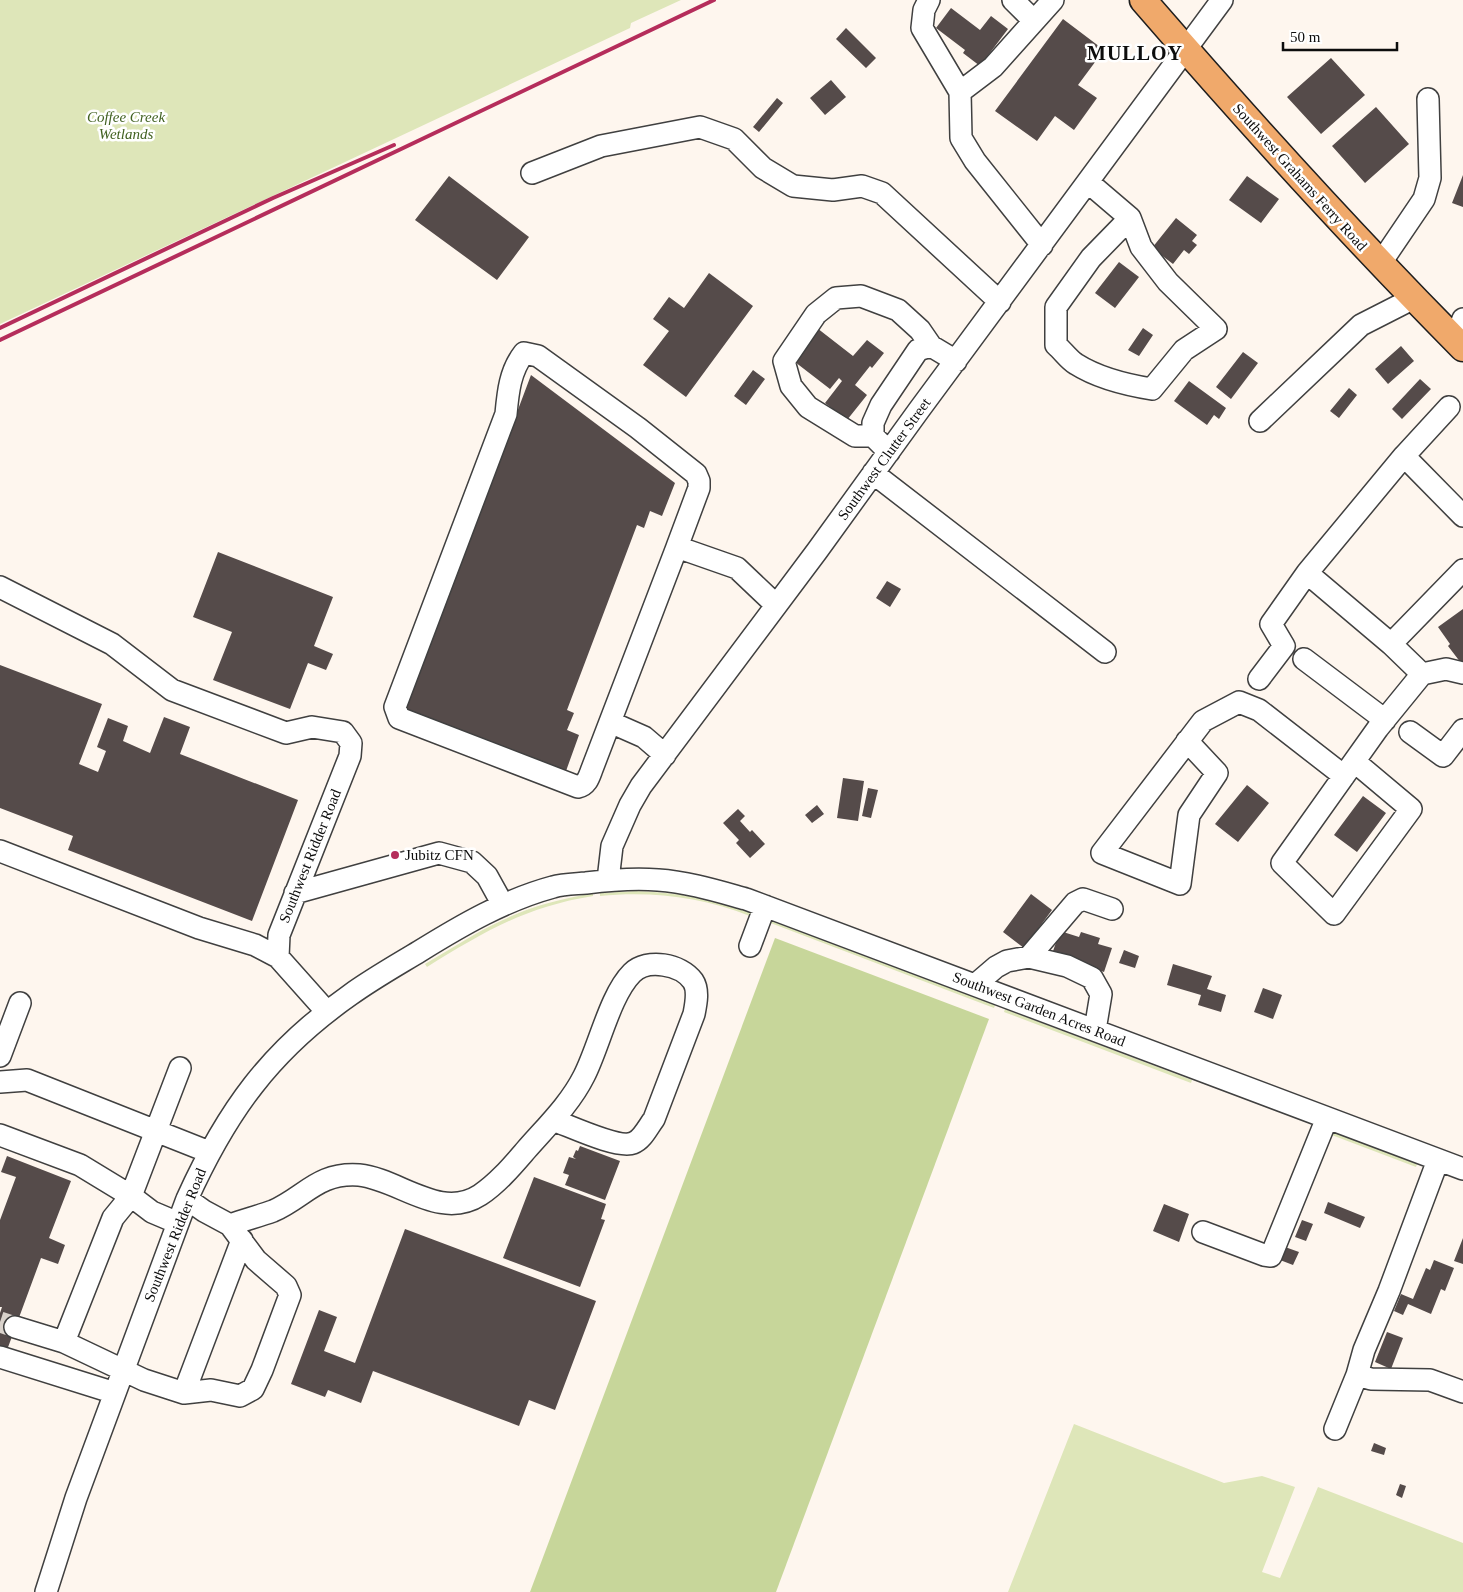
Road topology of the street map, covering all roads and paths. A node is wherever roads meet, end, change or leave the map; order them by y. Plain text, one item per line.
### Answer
1 (930, 0) edge
2 (1013, 0) edge
3 (1053, 0) edge
4 (1143, 0) edge
5 (1222, 0) edge
6 (1034, 21) junction
7 (1186, 50) junction
8 (960, 92) junction
9 (1428, 99) dead end
10 (532, 173) dead end
11 (1088, 183) junction
12 (1130, 218) junction
13 (1042, 245) junction
14 (1380, 264) junction
15 (1414, 298) junction
16 (1000, 302) junction
17 (1460, 336) edge
18 (931, 346) junction
19 (956, 361) junction
20 (1449, 408) dead end
21 (1260, 421) dead end
22 (872, 436) junction
23 (889, 452) junction
24 (1404, 456) junction
25 (873, 473) junction
26 (1460, 505) edge
27 (677, 547) junction
28 (1463, 570) edge
29 (1307, 573) junction
30 (0, 587) edge
31 (776, 605) junction
32 (1391, 644) junction
33 (1105, 652) dead end
34 (1304, 659) dead end
35 (1422, 674) junction
36 (1463, 674) edge
37 (1259, 679) dead end
38 (1385, 720) junction
39 (610, 722) junction
40 (1463, 730) edge
41 (1410, 732) dead end
42 (1188, 741) junction
43 (665, 755) junction
44 (1349, 769) junction
45 (0, 851) edge
46 (608, 880) junction
47 (295, 893) junction
48 (503, 905) junction
49 (765, 906) junction
50 (1112, 909) dead end
51 (750, 946) dead end
52 (1029, 957) junction
53 (278, 958) junction
54 (975, 985) junction
55 (20, 1003) dead end
56 (326, 1012) junction
57 (1095, 1030) junction
58 (0, 1056) edge
59 (180, 1068) dead end
60 (0, 1082) edge
61 (1327, 1118) junction
62 (553, 1120) junction
63 (157, 1130) junction
64 (0, 1135) edge
65 (209, 1152) junction
66 (1438, 1160) junction
67 (1463, 1169) edge
68 (131, 1196) junction
69 (187, 1199) junction
70 (178, 1223) junction
71 (236, 1232) junction
72 (1203, 1232) dead end
73 (15, 1327) tunnel mouth
74 (64, 1342) junction
75 (0, 1357) edge
76 (98, 1358) junction
77 (123, 1370) junction
78 (1357, 1375) junction
79 (88, 1385) junction
80 (1463, 1392) edge
81 (115, 1393) junction
82 (184, 1393) junction
83 (1335, 1430) dead end
84 (46, 1592) edge

1 - 8 street
2 - 6 street
3 - 6 street
4 - 7 main road, Southwest Grahams Ferry Road
5 - 7 street, Southwest Clutter Street
6 - 8 street
7 - 11 street, Southwest Clutter Street
7 - 14 main road, Southwest Grahams Ferry Road
8 - 13 street
9 - 14 street
10 - 16 street
11 - 12 street
11 - 13 street, Southwest Clutter Street
12 - 12 street
13 - 16 street, Southwest Clutter Street
14 - 15 main road, Southwest Grahams Ferry Road
15 - 17 main road, Southwest Grahams Ferry Road
15 - 21 street
16 - 19 street, Southwest Clutter Street
18 - 19 street
18 - 22 street
18 - 22 street
19 - 23 street, Southwest Clutter Street
20 - 24 street
22 - 23 street
23 - 25 street, Southwest Clutter Street
24 - 26 street
24 - 29 street
25 - 31 street, Southwest Clutter Street
25 - 33 street
27 - 31 street
27 - 39 street
27 - 39 street
28 - 32 street
29 - 32 street
29 - 37 street
30 - 47 street, Southwest Ridder Road
31 - 43 street, Southwest Clutter Street
32 - 35 street
34 - 38 street
35 - 36 street
35 - 38 street
38 - 44 street
39 - 43 street
40 - 41 street
42 - 42 street
42 - 44 street
43 - 46 street, Southwest Clutter Street
44 - 44 street
45 - 53 street
46 - 48 street, Southwest Ridder Road
46 - 49 street, Southwest Garden Acres Road
47 - 48 street
47 - 53 street, Southwest Ridder Road
48 - 56 street, Southwest Ridder Road
49 - 51 street
49 - 54 street, Southwest Garden Acres Road
50 - 52 street
52 - 54 street
52 - 57 street
53 - 56 street
54 - 57 street, Southwest Garden Acres Road
55 - 58 street
56 - 65 street, Southwest Ridder Road
57 - 61 street, Southwest Garden Acres Road
59 - 63 street
60 - 63 street
61 - 66 street, Southwest Garden Acres Road
61 - 72 street
62 - 62 street
62 - 71 street
63 - 65 street
63 - 68 street
64 - 68 street
65 - 69 street, Southwest Ridder Road
66 - 67 street, Southwest Garden Acres Road
66 - 78 street
68 - 70 street
68 - 74 street
69 - 70 street, Southwest Ridder Road
69 - 71 street
70 - 77 street, Southwest Ridder Road
71 - 82 street
71 - 82 street
73 - 74 street
74 - 76 street
75 - 79 street
76 - 77 street
76 - 79 street
77 - 81 street, Southwest Ridder Road
77 - 82 street
78 - 80 street
78 - 83 street
79 - 81 street
81 - 84 street, Southwest Ridder Road

